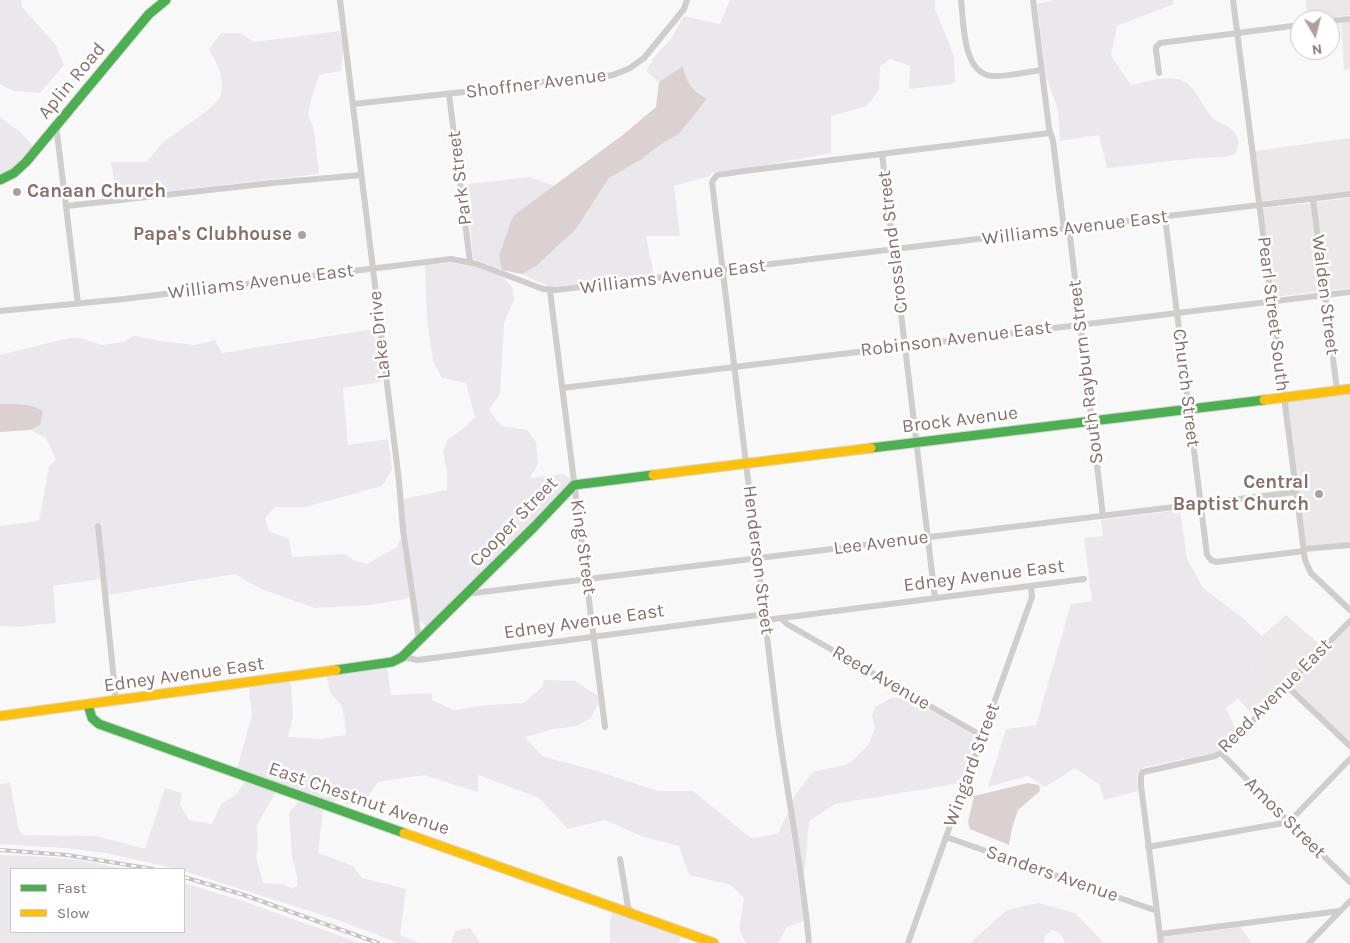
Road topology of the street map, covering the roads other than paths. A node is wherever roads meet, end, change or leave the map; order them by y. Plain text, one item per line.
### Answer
1 (166, 0) edge
2 (340, 0) edge
3 (962, 0) edge
4 (1033, 0) edge
5 (1232, 0) edge
6 (687, 1) edge
7 (1290, 26) edge
8 (1236, 33) junction
9 (1041, 70) junction
10 (1159, 73) dead end
11 (449, 94) junction
12 (353, 104) junction
13 (56, 125) junction
14 (1050, 133) junction
15 (882, 154) junction
16 (361, 176) junction
17 (0, 180) edge
18 (1350, 194) edge
19 (1313, 199) junction
20 (1259, 205) junction
21 (66, 206) junction
22 (1165, 217) junction
23 (1066, 228) junction
24 (893, 250) junction
25 (470, 262) junction
26 (373, 269) junction
27 (722, 270) junction
28 (550, 290) junction
29 (1350, 292) edge
30 (1325, 294) junction
31 (1272, 301) junction
32 (78, 304) junction
33 (0, 312) edge
34 (1176, 312) junction
35 (1081, 324) junction
36 (905, 346) junction
37 (734, 367) junction
38 (562, 388) junction
39 (1350, 389) edge
40 (1337, 390) junction
41 (1284, 397) junction
42 (1189, 409) junction
43 (1092, 420) junction
44 (916, 442) junction
45 (746, 462) junction
46 (574, 485) junction
47 (1296, 492) junction
48 (1200, 504) junction
49 (1103, 516) junction
50 (98, 526) dead end
51 (928, 538) junction
52 (1350, 545) edge
53 (1304, 550) junction
54 (758, 558) junction
55 (1084, 579) dead end
56 (587, 580) junction
57 (1031, 586) junction
58 (466, 594) junction
59 (935, 598) junction
60 (1350, 610) edge
61 (781, 618) junction
62 (766, 620) junction
63 (1350, 621) edge
64 (595, 636) junction
65 (419, 640) junction
66 (402, 657) junction
67 (1287, 686) junction
68 (116, 700) junction
69 (88, 704) junction
70 (0, 716) edge
71 (605, 727) dead end
72 (982, 736) junction
73 (1350, 746) edge
74 (1221, 753) junction
75 (1350, 759) edge
76 (1288, 822) junction
77 (946, 837) junction
78 (1148, 847) junction
79 (620, 859) dead end
80 (1350, 882) edge
81 (1350, 901) edge
82 (1157, 911) junction
83 (1340, 911) junction
84 (632, 914) junction
85 (1160, 934) junction
86 (714, 943) edge
87 (809, 943) edge
88 (908, 943) edge
89 (1161, 943) edge
90 (1309, 943) edge

1 - 13 street, Aplin Road
2 - 12 street, Lake Drive
3 - 9 street
4 - 9 street, South Rayburn Street
5 - 8 street, Pearl Street South
6 - 11 street, Shoffner Avenue
7 - 8 street
8 - 10 street
8 - 20 street, Pearl Street South
9 - 14 street, South Rayburn Street
11 - 12 street, Shoffner Avenue
11 - 25 street, Park Street
12 - 16 street, Lake Drive
13 - 17 street, Aplin Road
13 - 21 street
14 - 15 street
14 - 23 street, South Rayburn Street
15 - 24 street, Crossland Street
15 - 27 street, Henderson Street
16 - 21 street
16 - 26 street, Lake Drive
18 - 19 street, Williams Avenue East
19 - 20 street, Williams Avenue East
19 - 30 street, Walden Street
20 - 22 street, Williams Avenue East
20 - 31 street, Pearl Street South
21 - 32 street
22 - 23 street, Williams Avenue East
22 - 34 street, Church Street
23 - 24 street, Williams Avenue East
23 - 35 street, South Rayburn Street
24 - 27 street, Williams Avenue East
24 - 36 street, Crossland Street
25 - 26 street, Williams Avenue East
25 - 28 street, Williams Avenue East
26 - 32 street, Williams Avenue East
26 - 65 street, Lake Drive
27 - 28 street, Williams Avenue East
27 - 37 street, Henderson Street
28 - 38 street, Cooper Street
29 - 30 street, Robinson Avenue East
30 - 31 street, Robinson Avenue East
30 - 40 street, Walden Street
31 - 34 street, Robinson Avenue East
31 - 41 street, Pearl Street South
32 - 33 street, Williams Avenue East
34 - 35 street, Robinson Avenue East
34 - 42 street, Church Street
35 - 36 street, Robinson Avenue East
35 - 43 street, South Rayburn Street
36 - 37 street, Robinson Avenue East
36 - 44 street, Crossland Street
37 - 38 street, Robinson Avenue East
37 - 45 street, Henderson Street
38 - 46 street, Cooper Street
39 - 40 street, Brock Avenue
40 - 41 street, Brock Avenue
41 - 42 street, Brock Avenue
41 - 47 street, Pearl Street South
42 - 43 street, Brock Avenue
42 - 48 street, Church Street
43 - 44 street, Brock Avenue
43 - 49 street, South Rayburn Street
44 - 45 street, Brock Avenue
44 - 51 street, Crossland Street
45 - 46 street, Brock Avenue
45 - 54 street, Henderson Street
46 - 56 street, King Street
46 - 58 street, Cooper Street
47 - 48 street, Lee Avenue
47 - 53 street, Pearl Street South
48 - 49 street, Lee Avenue
48 - 53 street, Church Street
49 - 51 street, Lee Avenue
50 - 68 street
51 - 54 street, Lee Avenue
51 - 59 street, Crossland Street
52 - 53 street
53 - 60 street, Pearl Street South
54 - 56 street, Lee Avenue
54 - 62 street, Henderson Street
55 - 57 street, Edney Avenue East
56 - 58 street, Lee Avenue
56 - 64 street, King Street
57 - 59 street, Edney Avenue East
57 - 72 street, Wingard Street
58 - 65 street, Cooper Street
59 - 61 street, Edney Avenue East
61 - 62 street, Edney Avenue East
61 - 72 street, Reed Avenue
62 - 64 street, Edney Avenue East
62 - 87 street, Henderson Street
63 - 67 street, Reed Avenue East
64 - 66 street, Edney Avenue East
64 - 71 street, King Street
65 - 66 street, Cooper Street
66 - 68 street, Edney Avenue East
67 - 73 street
67 - 74 street, Reed Avenue East
68 - 69 street, Edney Avenue East
69 - 70 street
69 - 84 street, East Chestnut Avenue
72 - 77 street, Wingard Street
74 - 76 street, Amos Street
74 - 78 street, Reed Avenue East
75 - 76 street
76 - 78 street
76 - 80 street, Amos Street
77 - 82 street, Sanders Avenue
77 - 88 street, Wingard Street
78 - 82 street
79 - 84 street
81 - 83 street
82 - 85 street
83 - 85 street
83 - 90 street
84 - 86 street, East Chestnut Avenue
85 - 89 street

